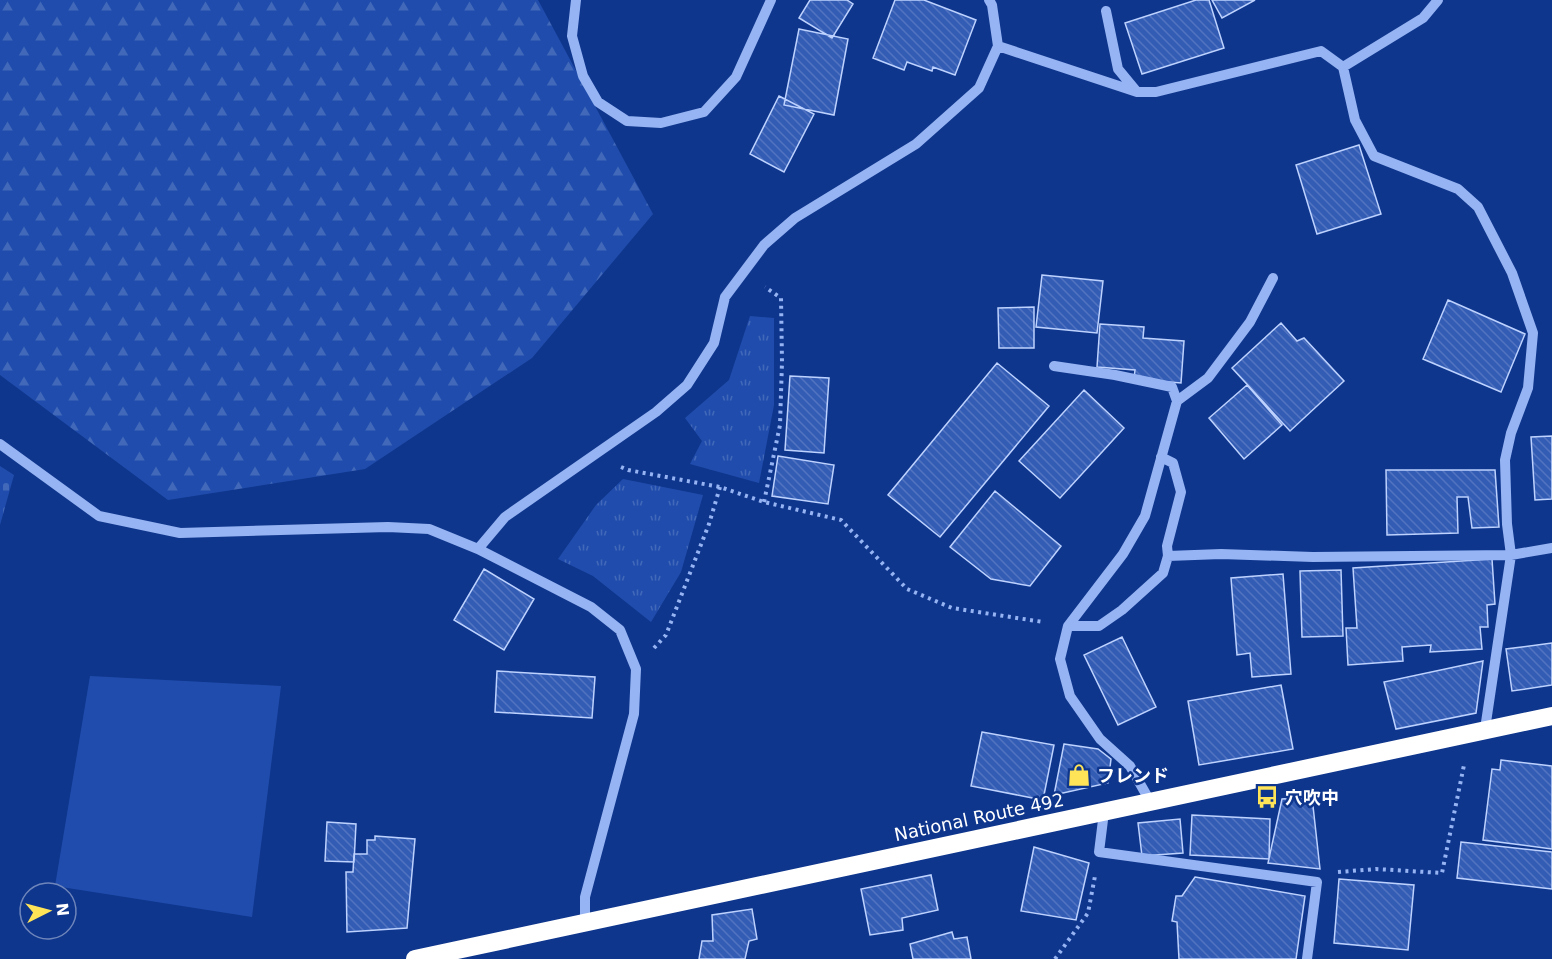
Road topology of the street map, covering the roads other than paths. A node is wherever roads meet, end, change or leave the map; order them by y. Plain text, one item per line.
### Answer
1 (576, 0) edge
2 (771, 0) edge
3 (989, 0) edge
4 (1438, 0) edge
5 (1106, 11) dead end
6 (998, 46) junction
7 (1343, 67) junction
8 (1137, 92) junction
9 (1273, 278) dead end
10 (1054, 366) dead end
11 (1177, 400) junction
12 (0, 444) edge
13 (1161, 457) junction
14 (1552, 548) edge
15 (478, 549) junction
16 (1511, 555) junction
17 (1168, 556) junction
18 (1068, 627) junction
19 (1552, 716) edge
20 (1478, 731) junction
21 (1150, 803) junction
22 (1104, 812) junction
23 (585, 923) junction
24 (415, 959) edge
25 (1307, 959) edge

1 - 2 street
3 - 6 street
4 - 7 street
5 - 8 street
6 - 8 street
6 - 15 street
7 - 8 street
7 - 16 street
9 - 11 street
10 - 11 street
11 - 13 street
12 - 15 street
13 - 17 street
13 - 18 street
14 - 16 street
15 - 23 street
16 - 17 street
16 - 20 street
17 - 18 street
18 - 21 street
19 - 20 highway, National Route 492
20 - 21 highway, National Route 492
21 - 22 highway, National Route 492
22 - 23 highway, National Route 492
22 - 25 street
23 - 24 highway, National Route 492

